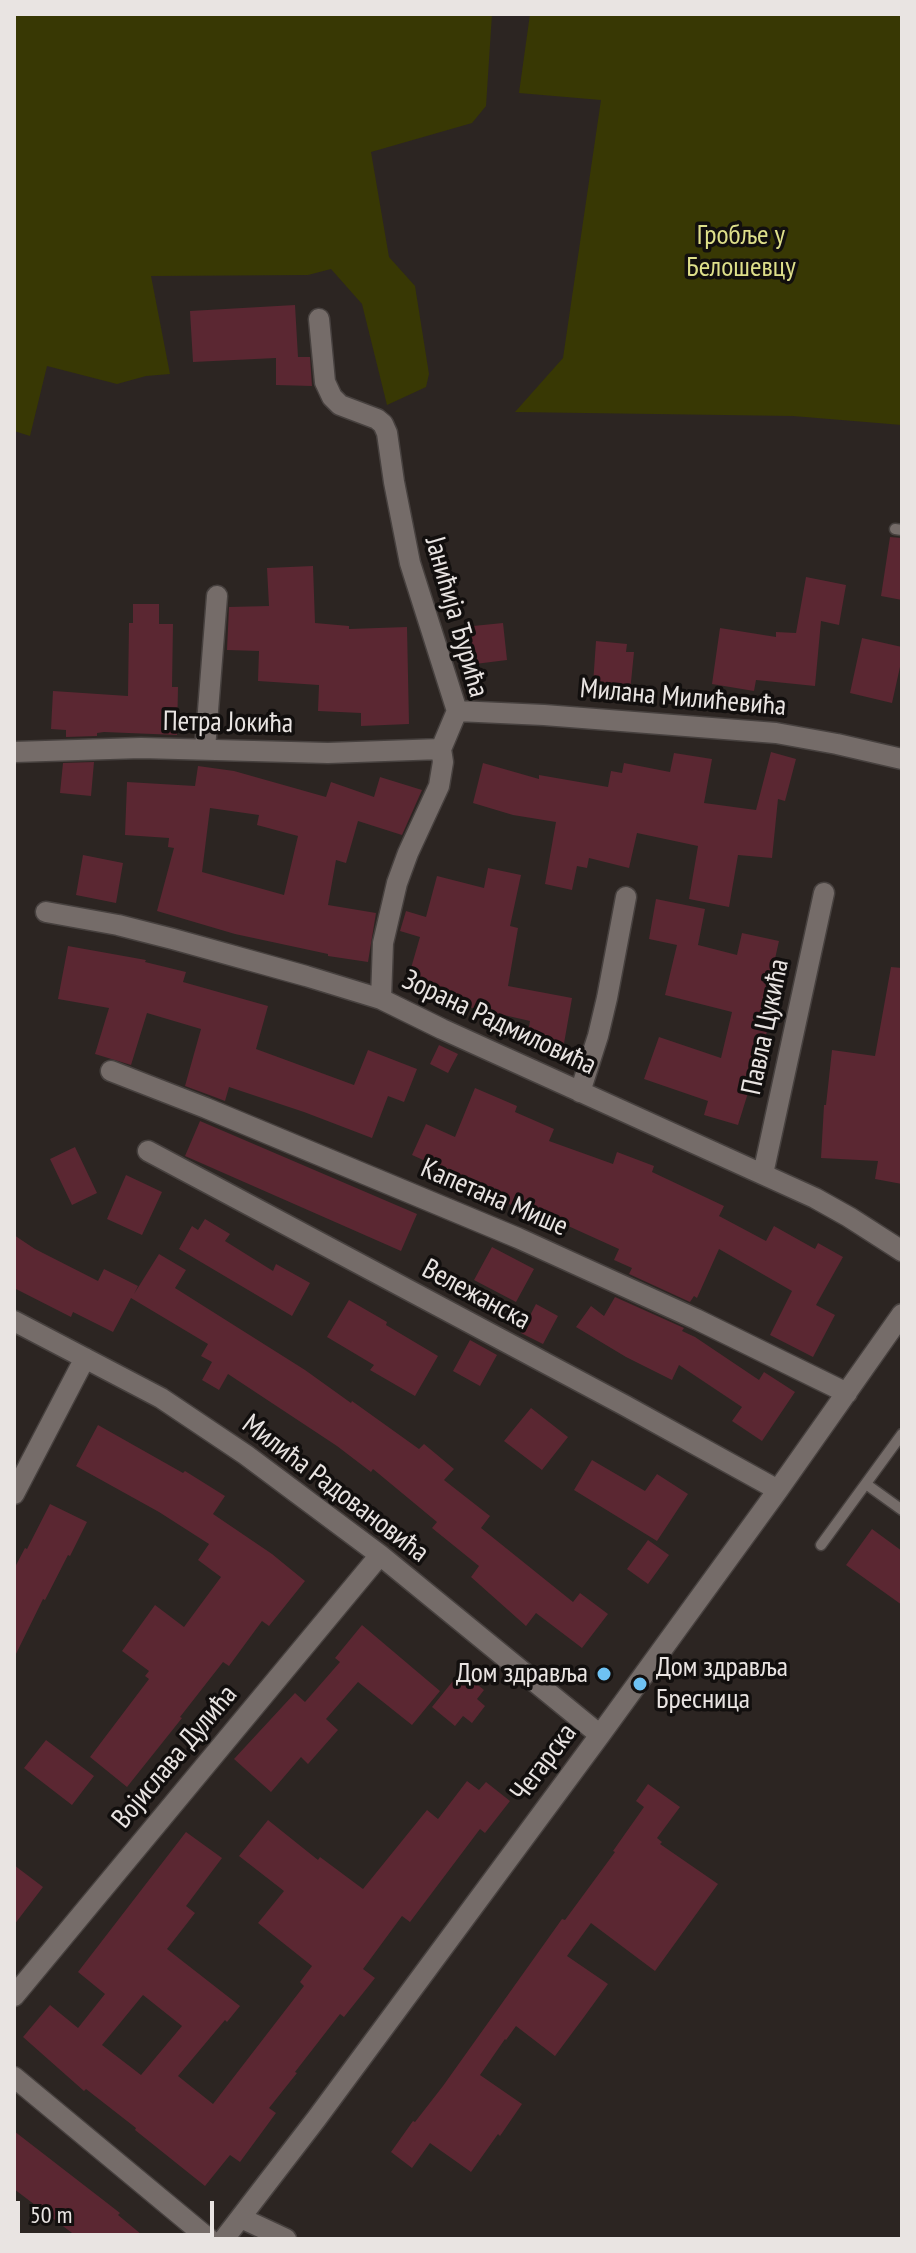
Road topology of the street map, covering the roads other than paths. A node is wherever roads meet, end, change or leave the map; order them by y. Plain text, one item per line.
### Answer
1 (319, 319) dead end
2 (217, 596) dead end
3 (457, 711) junction
4 (205, 749) junction
5 (441, 749) junction
6 (14, 752) edge
7 (902, 759) edge
8 (824, 893) dead end
9 (626, 897) dead end
10 (46, 912) dead end
11 (381, 999) junction
12 (111, 1071) dead end
13 (580, 1092) junction
14 (148, 1151) dead end
15 (763, 1174) junction
16 (902, 1251) edge
17 (902, 1314) edge
18 (14, 1321) edge
19 (85, 1358) junction
20 (847, 1393) junction
21 (902, 1434) edge
22 (866, 1484) junction
23 (778, 1490) junction
24 (14, 1494) edge
25 (902, 1510) edge
26 (821, 1545) dead end
27 (380, 1555) junction
28 (600, 1735) junction
29 (14, 1996) edge
30 (14, 2077) edge
31 (241, 2218) junction
32 (209, 2239) edge
33 (224, 2239) edge
34 (286, 2239) edge

1 - 3 street, Јанићија Ђурића
2 - 4 street
3 - 5 street, Јанићија Ђурића
3 - 7 street, Милана Милићевића
4 - 5 street, Петра Јокића
4 - 6 street, Петра Јокића
5 - 11 street, Јанићија Ђурића
8 - 15 street, Павла Цукића
9 - 13 street
10 - 11 street, Зорана Радмиловића
11 - 13 street, Зорана Радмиловића
12 - 20 street, Капетана Мише
13 - 15 street, Зорана Радмиловића
14 - 23 street, Вележанска
15 - 16 street, Зорана Радмиловића
17 - 20 street, Чегарска
18 - 19 street, Милића Радовановића
19 - 24 street
19 - 27 street, Милића Радовановића
20 - 23 street, Чегарска
21 - 22 lane
22 - 25 lane
22 - 26 lane
23 - 28 street, Чегарска
27 - 28 street, Милића Радовановића
27 - 29 street, Војислава Дулића
28 - 31 street, Чегарска
30 - 32 street
31 - 33 street, Чегарска
31 - 34 street

